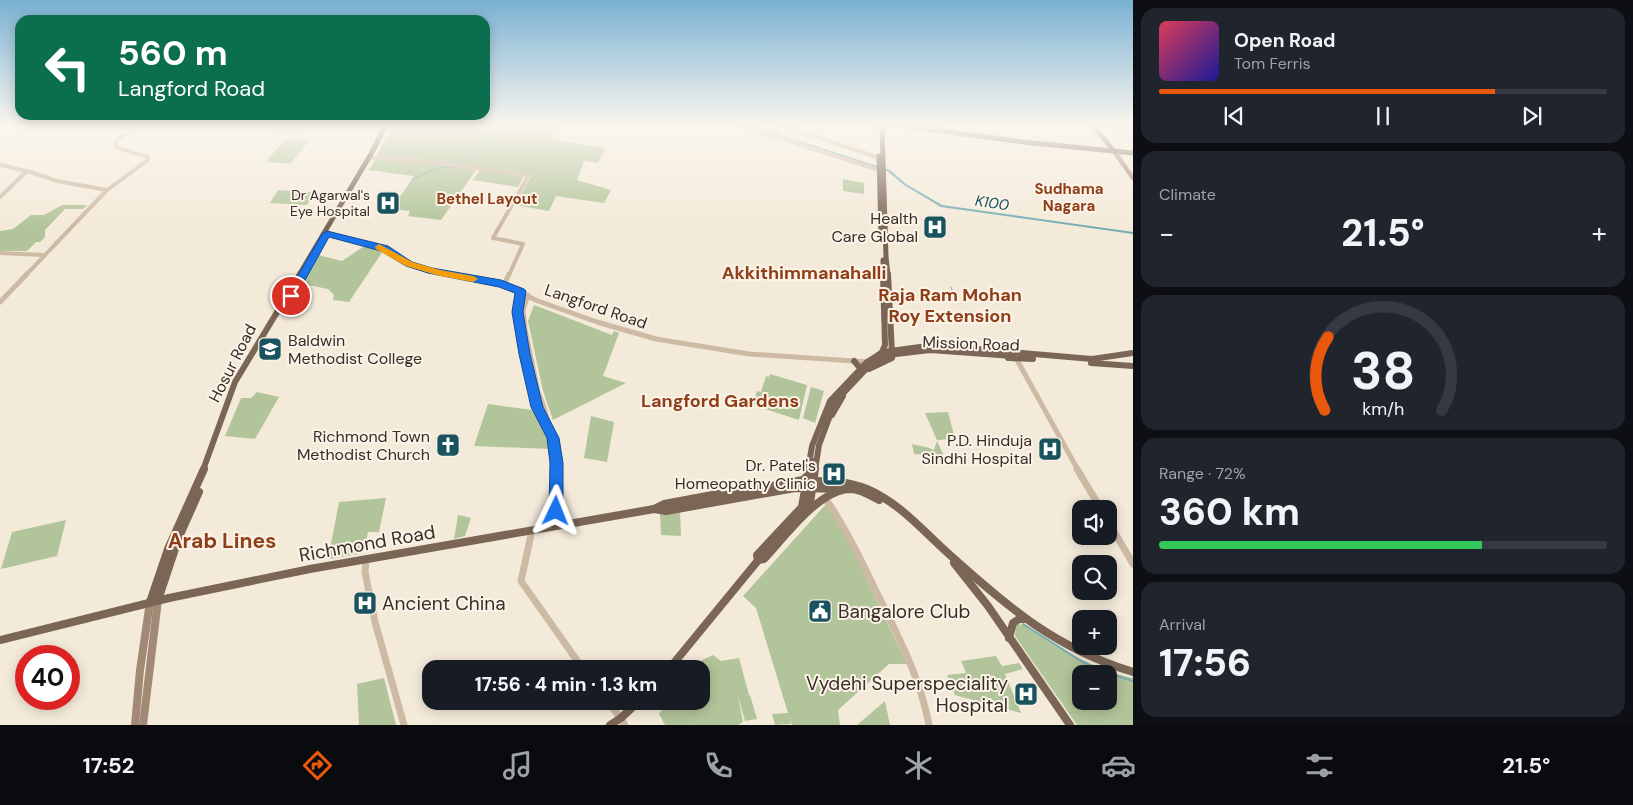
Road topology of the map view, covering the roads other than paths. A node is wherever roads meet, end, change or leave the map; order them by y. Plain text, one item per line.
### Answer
1 (373, 158) edge
2 (148, 159) edge
3 (368, 159) edge
4 (392, 159) edge
5 (859, 159) edge
6 (866, 159) edge
7 (881, 159) edge
8 (1119, 159) edge
9 (0, 165) edge
10 (881, 165) junction
11 (27, 171) junction
12 (1133, 178) edge
13 (108, 190) junction
14 (0, 197) edge
15 (325, 233) junction
16 (0, 254) edge
17 (44, 255) junction
18 (884, 258) junction
19 (504, 285) junction
20 (520, 291) junction
21 (533, 298) junction
22 (0, 302) edge
23 (521, 306) junction
24 (883, 352) junction
25 (1132, 353) edge
26 (891, 356) junction
27 (1017, 357) junction
28 (854, 361) junction
29 (867, 362) junction
30 (878, 362) junction
31 (1133, 366) edge
32 (860, 368) junction
33 (806, 484) junction
34 (816, 484) junction
35 (796, 485) junction
36 (850, 489) junction
37 (804, 498) junction
38 (825, 498) junction
39 (1096, 500) edge
40 (654, 509) junction
41 (812, 509) junction
42 (556, 526) junction
43 (530, 531) junction
44 (1117, 537) edge
45 (366, 559) junction
46 (758, 560) junction
47 (1133, 564) edge
48 (161, 587) junction
49 (169, 598) junction
50 (1000, 600) junction
51 (154, 601) junction
52 (986, 604) junction
53 (1022, 617) junction
54 (1008, 637) junction
55 (0, 640) edge
56 (577, 660) edge
57 (676, 660) edge
58 (1133, 672) edge
59 (614, 710) edge
60 (632, 710) edge
61 (623, 722) edge
62 (135, 725) edge
63 (143, 725) edge
64 (404, 725) edge
65 (610, 725) edge
66 (929, 725) edge
67 (1070, 725) edge

1 - 15 main road, Hosur Road
2 - 13 street
3 - 15 main road, Hosur Road
4 - 19 street
5 - 10 street
6 - 10 street
7 - 10 main road
8 - 12 main road
9 - 11 street
10 - 18 main road
11 - 13 street
11 - 14 street
13 - 17 street
15 - 19 street, Langford Road
15 - 48 main road, Hosur Road
15 - 51 main road, Hosur Road
16 - 17 street
17 - 22 street
18 - 24 main road
18 - 26 main road
18 - 30 main road, bridge
18 - 40 main road, bridge
19 - 20 street, Langford Road
20 - 21 street, Langford Road
20 - 23 street
21 - 23 street
21 - 23 street
21 - 28 street, Langford Road
23 - 42 street
24 - 26 main road
24 - 29 main road
25 - 26 main road, Mission Road
26 - 27 main road, Mission Road
26 - 30 main road, Mission Road
27 - 30 main road, bridge
27 - 31 main road, Mission Road
27 - 39 street
28 - 29 street, Langford Road
28 - 32 main road
29 - 30 street, Langford Road
29 - 32 main road
30 - 34 main road, Mission Road
30 - 46 main road, bridge
32 - 33 main road
33 - 34 main road, Richmond Road
33 - 35 main road, Richmond Road
33 - 37 main road
34 - 36 main road
34 - 41 main road, Mission Road
34 - 50 main road
35 - 37 main road
35 - 40 main road, Richmond Road
36 - 38 main road
36 - 52 main road
37 - 46 main road
38 - 41 main road
38 - 66 street
40 - 42 main road, Richmond Road
41 - 46 main road
42 - 43 main road, Richmond Road
43 - 45 main road, Richmond Road
43 - 56 street
44 - 47 street
45 - 49 main road, Richmond Road
45 - 64 street
46 - 57 main road
48 - 49 main road
48 - 51 main road, Hosur Road
49 - 51 main road, Richmond Road
50 - 52 main road
50 - 53 main road
51 - 55 main road, Richmond Road
51 - 62 main road
51 - 63 main road
52 - 54 main road
53 - 54 main road
53 - 58 main road
54 - 67 main road
59 - 61 street
60 - 61 main road
61 - 65 main road

